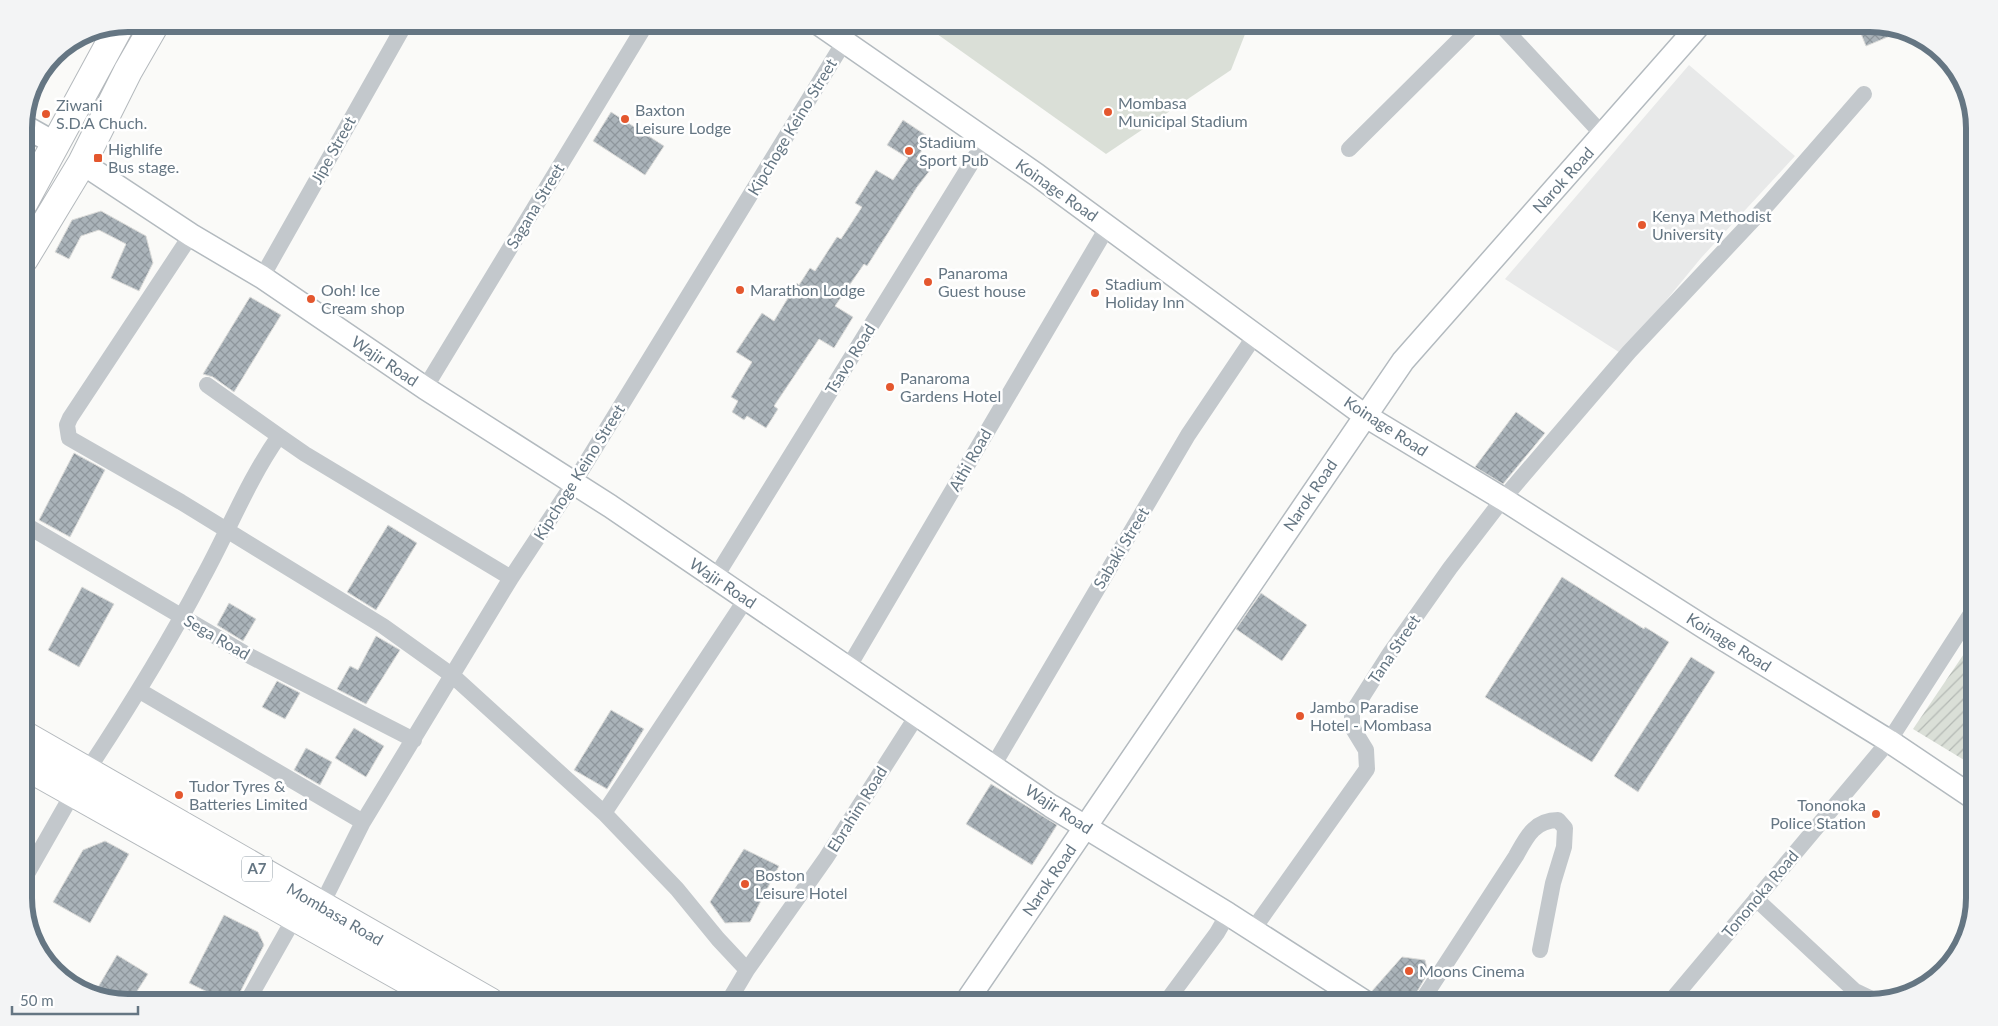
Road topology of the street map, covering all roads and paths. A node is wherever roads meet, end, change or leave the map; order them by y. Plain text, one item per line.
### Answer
1 (1467, 32) edge
2 (1508, 32) edge
3 (1693, 32) edge
4 (150, 33) edge
5 (400, 33) edge
6 (641, 33) edge
7 (831, 33) edge
8 (115, 34) edge
9 (844, 42) junction
10 (1864, 94) dead end
11 (33, 131) edge
12 (1603, 135) junction
13 (985, 141) junction
14 (56, 144) junction
15 (1349, 149) dead end
16 (82, 163) junction
17 (33, 186) edge
18 (1108, 226) junction
19 (191, 235) junction
20 (33, 245) edge
21 (262, 277) junction
22 (1256, 334) junction
23 (207, 386) dead end
24 (424, 388) junction
25 (1364, 415) junction
26 (279, 436) junction
27 (573, 484) junction
28 (1503, 499) junction
29 (33, 529) edge
30 (228, 531) junction
31 (512, 578) junction
32 (715, 578) junction
33 (746, 599) junction
34 (182, 617) junction
35 (1966, 622) edge
36 (848, 668) junction
37 (454, 676) junction
38 (140, 691) junction
39 (918, 714) junction
40 (414, 740) junction
41 (1889, 741) junction
42 (33, 743) edge
43 (993, 766) junction
44 (33, 768) edge
45 (80, 782) junction
46 (1966, 793) edge
47 (604, 813) junction
48 (363, 822) junction
49 (1084, 827) junction
50 (33, 863) edge
51 (256, 882) junction
52 (1756, 899) junction
53 (321, 906) junction
54 (1228, 914) junction
55 (295, 917) junction
56 (342, 931) junction
57 (1252, 931) junction
58 (1540, 950) dead end
59 (747, 970) junction
60 (252, 994) edge
61 (434, 994) edge
62 (473, 994) edge
63 (733, 994) edge
64 (971, 994) edge
65 (1172, 994) edge
66 (1352, 994) edge
67 (1426, 994) edge
68 (1677, 994) edge
69 (1862, 994) edge

1 - 15 street
2 - 12 street
3 - 12 street, Narok Road
4 - 16 highway
5 - 21 street, Jipe Street
6 - 24 street, Sagana Street
7 - 9 street, Koinage Road
8 - 14 highway
9 - 13 street, Koinage Road
9 - 27 street, Kipchoge Keino Street
10 - 28 street, Tana Street
11 - 14 street
12 - 25 street, Narok Road
13 - 18 street, Koinage Road
13 - 32 street, Tsavo Road
14 - 17 highway
16 - 19 street, Wajir Road
16 - 20 highway
18 - 22 street, Koinage Road
18 - 36 street, Athi Road
19 - 21 street, Wajir Road
19 - 30 street
21 - 24 street, Wajir Road
22 - 25 street, Koinage Road
22 - 43 street, Sabaki Street
23 - 26 street
24 - 27 street, Wajir Road
25 - 28 street, Koinage Road
25 - 49 street, Narok Road
26 - 30 street
26 - 31 street
27 - 31 street, Kipchoge Keino Street
27 - 32 street, Wajir Road
28 - 41 street, Koinage Road
28 - 57 street, Tana Street
29 - 34 street, Sega Road
30 - 34 street
30 - 37 street
31 - 37 street, Kipchoge Keino Street
32 - 33 street, Wajir Road
33 - 36 street, Wajir Road
33 - 47 street
34 - 38 street
34 - 40 street, Sega Road
35 - 41 street, Tononoka Road
36 - 39 street, Wajir Road
37 - 40 street, Kipchoge Keino Street
37 - 47 street
38 - 45 street
38 - 48 street
39 - 43 street, Wajir Road
39 - 59 street, Ebrahim Road
40 - 48 street, Kipchoge Keino Street
41 - 46 street, Koinage Road
41 - 52 street, Tononoka Road
42 - 45 highway, Mombasa Road / A7
43 - 49 street, Wajir Road
44 - 45 highway, Mombasa Road / A7
45 - 50 street
45 - 51 highway, Mombasa Road / A7
47 - 59 street
48 - 53 street, Kipchoge Keino Street
49 - 54 street, Wajir Road
49 - 64 street, Narok Road
51 - 53 highway, Mombasa Road / A7
51 - 55 highway, Mombasa Road / A7
52 - 68 street, Tononoka Road
52 - 69 street
53 - 56 highway, Mombasa Road / A7
54 - 57 street, Wajir Road
54 - 65 street
55 - 56 highway, Mombasa Road / A7
55 - 60 street
56 - 61 highway, Mombasa Road / A7
56 - 62 highway, Mombasa Road / A7
57 - 66 street, Wajir Road
58 - 67 street
59 - 63 street, Ebrahim Road

